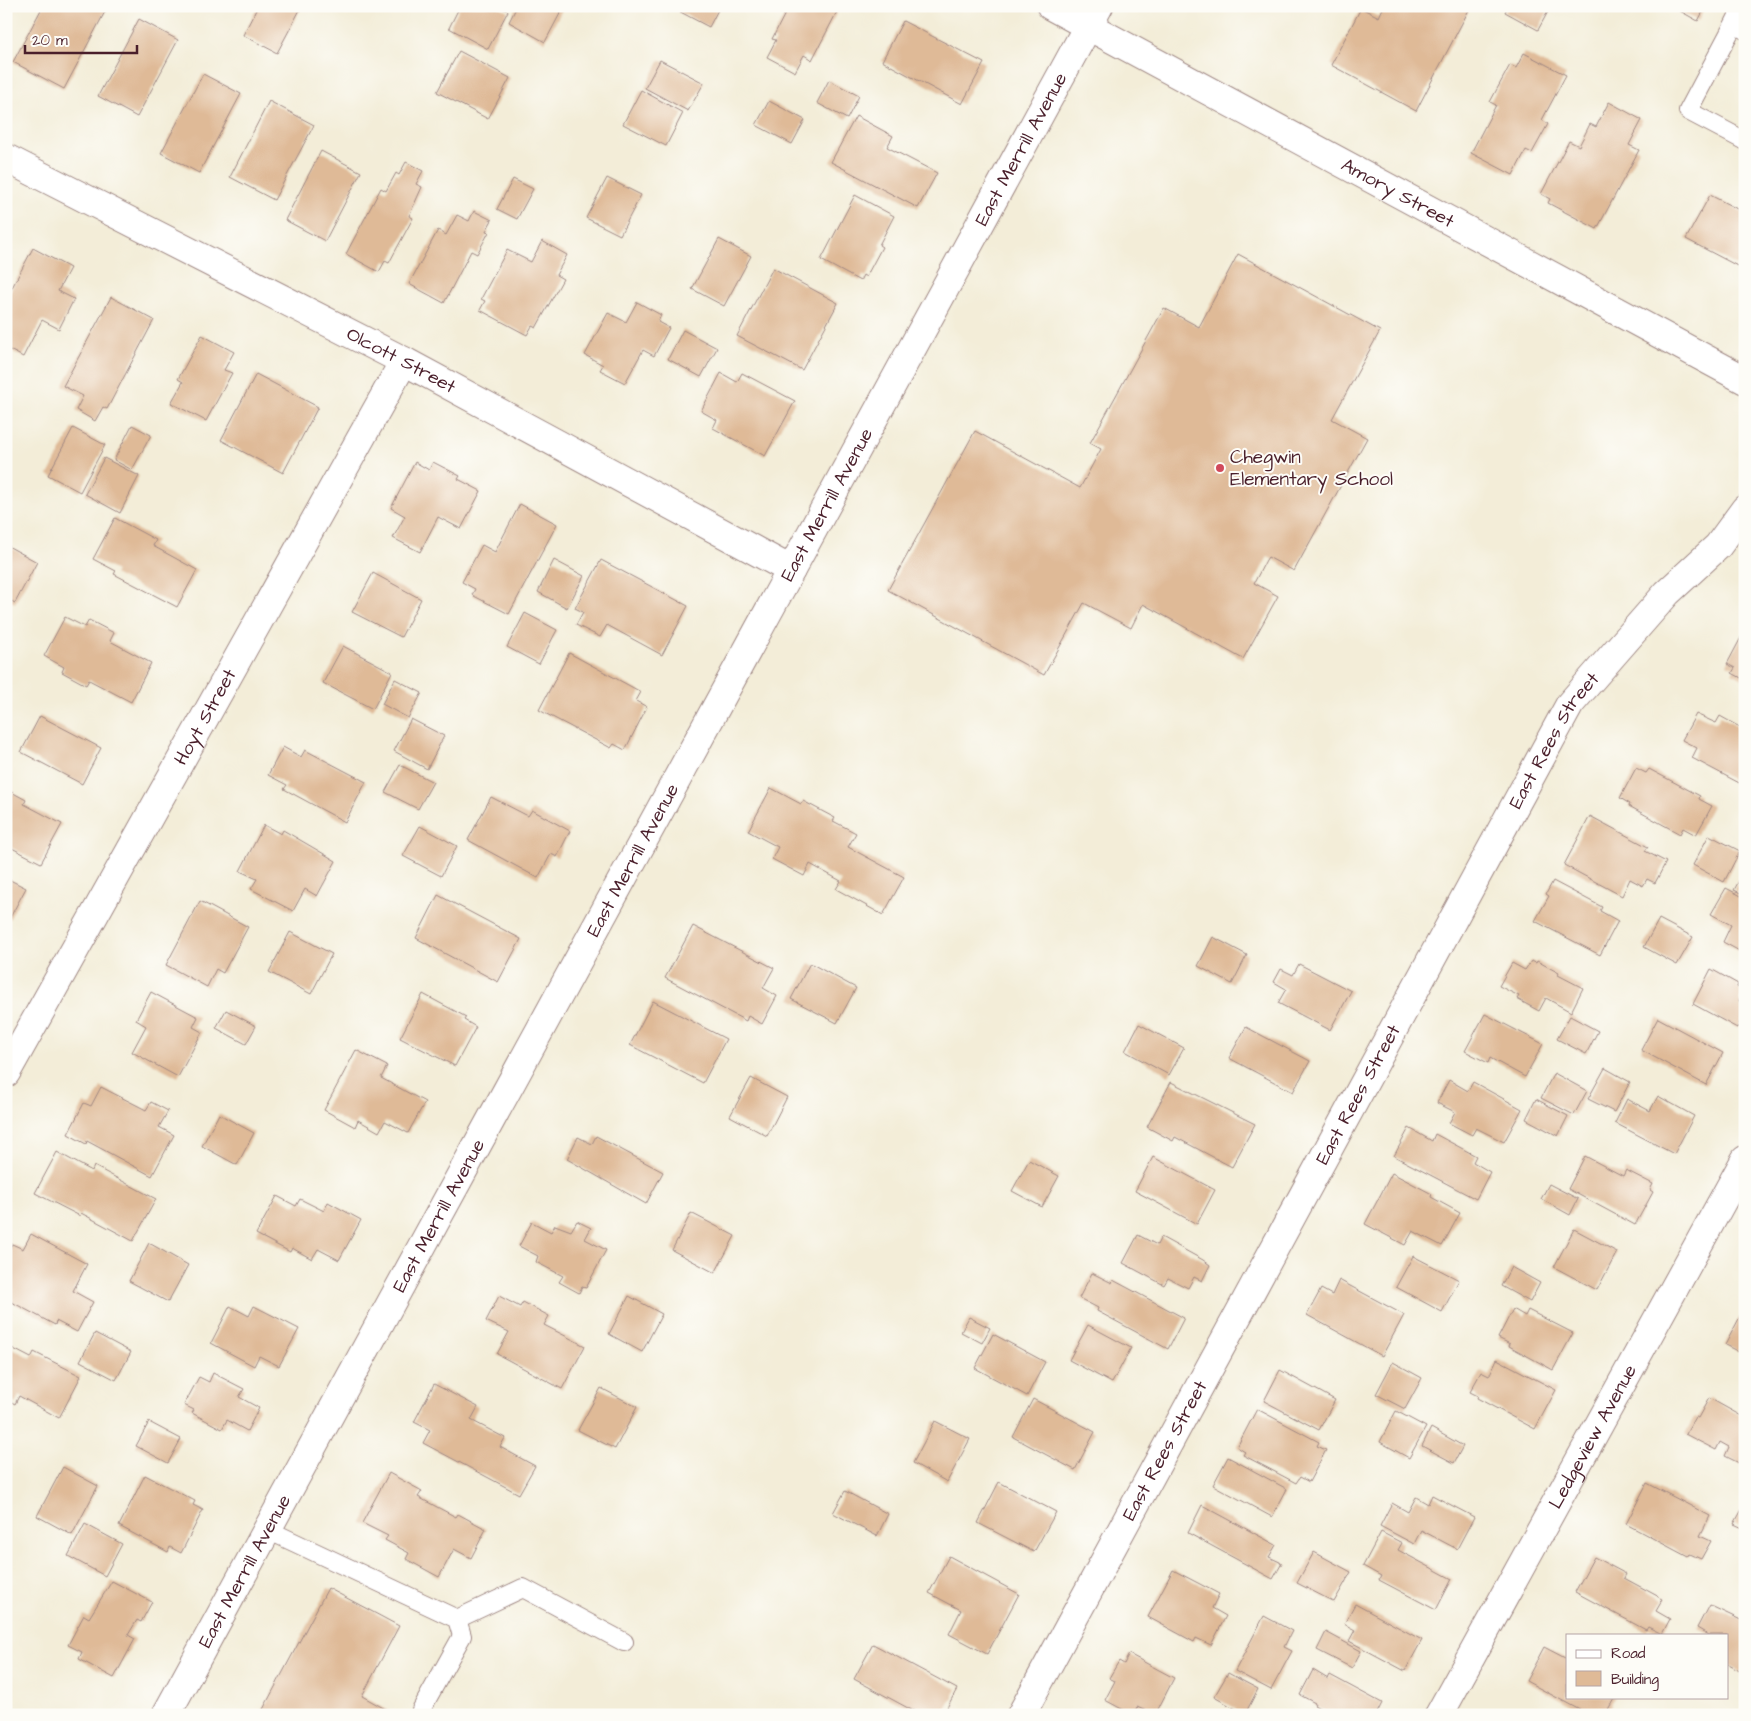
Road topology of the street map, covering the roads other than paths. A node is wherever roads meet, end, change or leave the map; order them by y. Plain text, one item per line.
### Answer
1 (1051, 6) edge
2 (1743, 6) edge
3 (1094, 16) edge
4 (1739, 27) edge
5 (1745, 141) edge
6 (6, 158) edge
7 (404, 361) junction
8 (1745, 380) edge
9 (1745, 509) edge
10 (791, 570) junction
11 (6, 1073) edge
12 (1745, 1160) edge
13 (268, 1530) junction
14 (457, 1619) junction
15 (624, 1642) dead end
16 (421, 1710) dead end
17 (166, 1715) edge
18 (1021, 1715) edge
19 (1439, 1715) edge

1 - 3 street, Amory Street
2 - 4 lane
3 - 8 street, Amory Street
3 - 10 street, East Merrill Avenue
4 - 5 lane
6 - 7 street, Olcott Street
7 - 10 street, Olcott Street
7 - 11 street, Hoyt Street
9 - 18 street, East Rees Street
10 - 13 street, East Merrill Avenue
12 - 19 street, Ledgeview Avenue
13 - 14 lane
13 - 17 street, East Merrill Avenue
14 - 15 lane
14 - 16 lane

